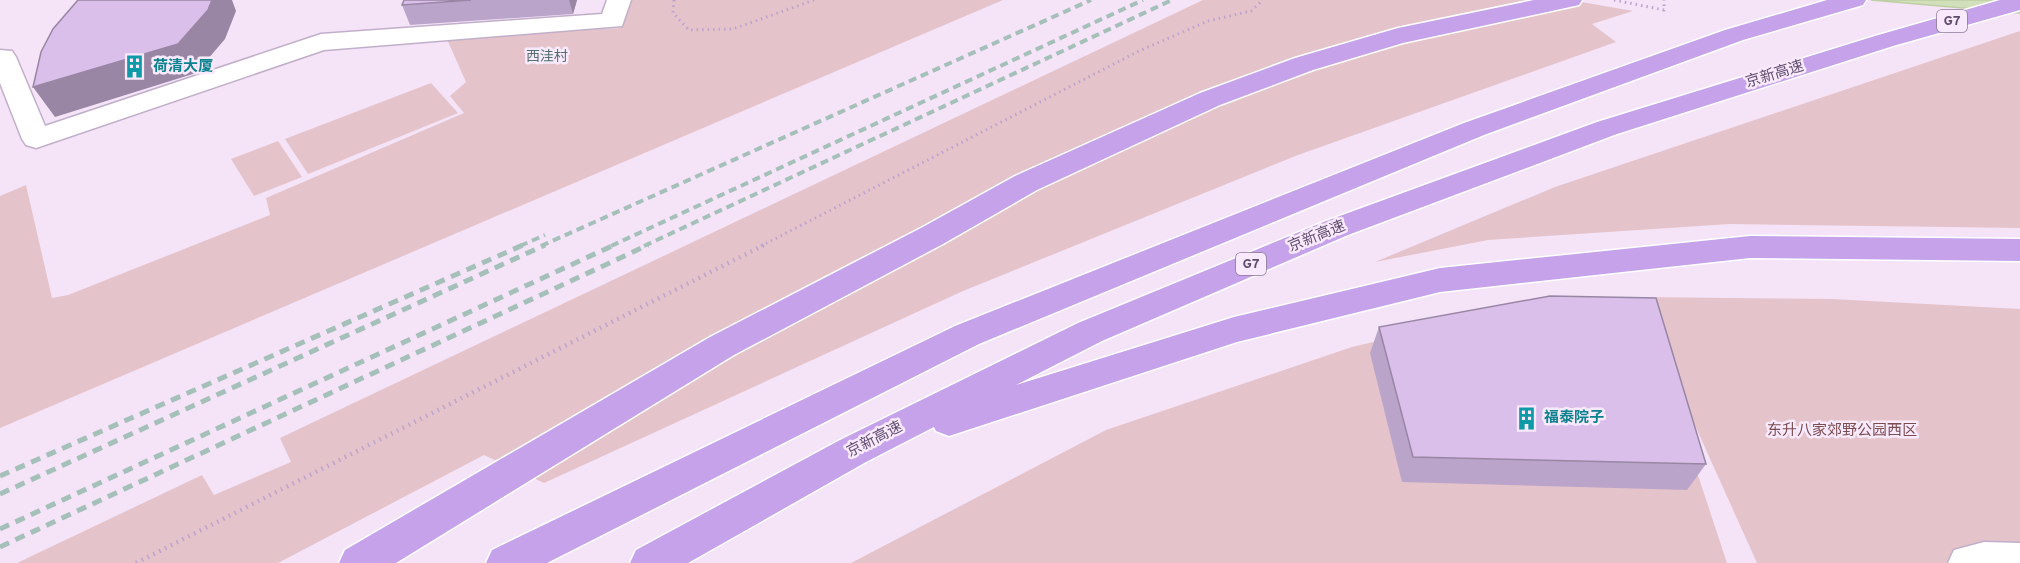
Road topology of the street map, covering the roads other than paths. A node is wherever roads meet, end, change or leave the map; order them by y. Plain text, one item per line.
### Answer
1 (619, 0) edge
2 (1570, 0) edge
3 (1854, 0) edge
4 (2020, 2) edge
5 (0, 58) edge
6 (1907, 249) junction
7 (2020, 250) edge
8 (2020, 265) edge
9 (853, 451) junction
10 (2020, 561) edge
11 (360, 563) edge
12 (507, 563) edge
13 (651, 563) edge
14 (1969, 563) edge

1 - 5 street
2 - 11 highway
3 - 12 highway
4 - 9 highway, 京新高速 / G7
6 - 7 highway
6 - 8 highway
6 - 9 highway
9 - 13 highway, 京新高速 / G7
10 - 14 street

